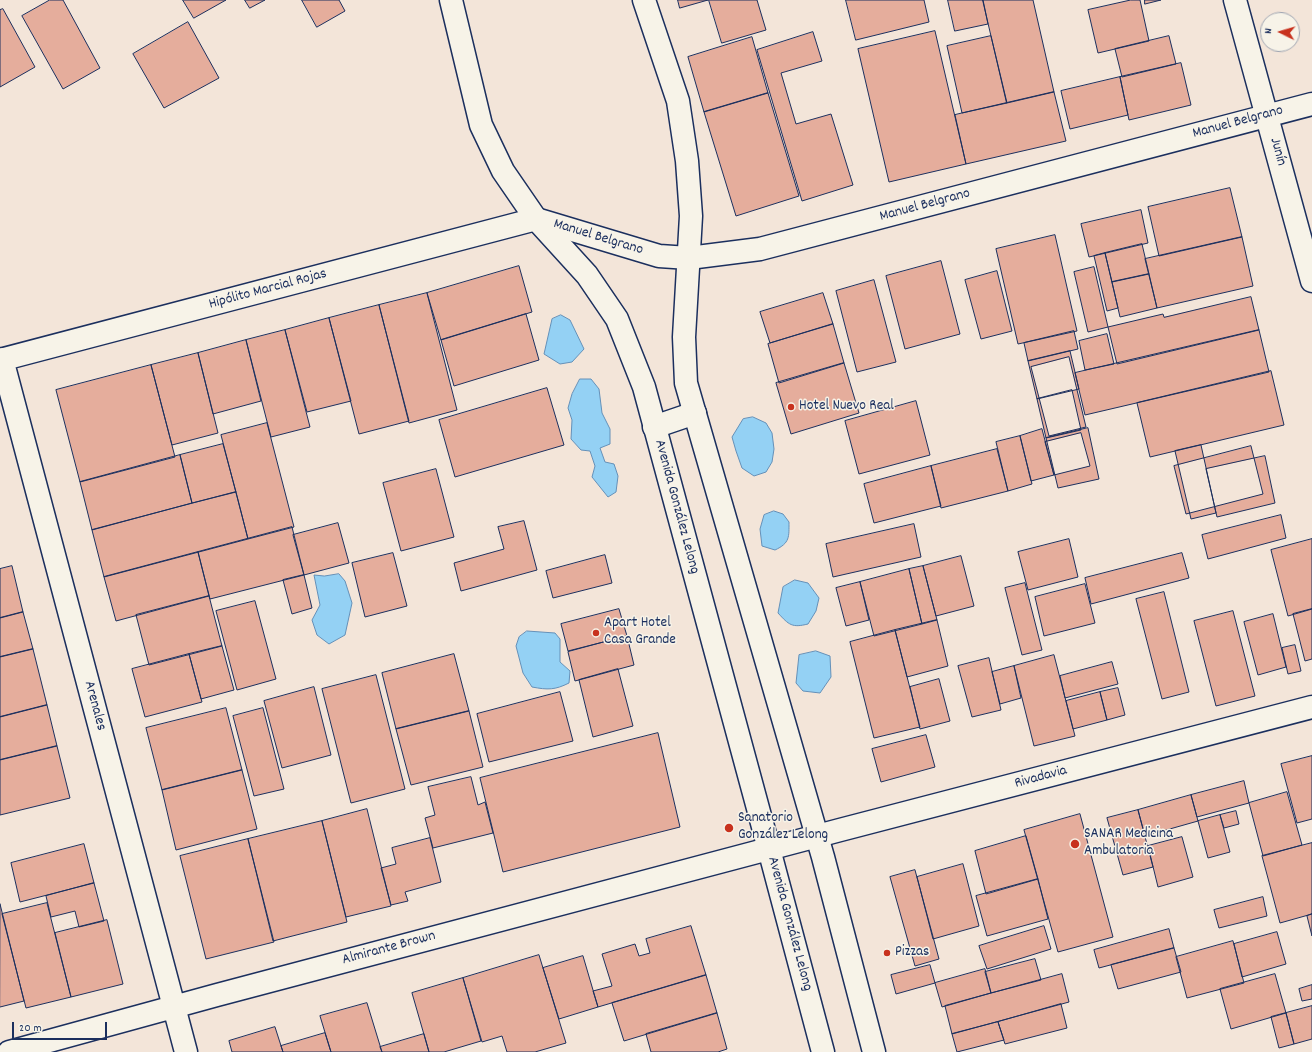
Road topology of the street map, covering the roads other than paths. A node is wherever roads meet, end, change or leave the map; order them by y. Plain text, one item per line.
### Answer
1 (451, 0) edge
2 (644, 0) edge
3 (1235, 0) edge
4 (1312, 104) edge
5 (1267, 116) junction
6 (536, 220) junction
7 (689, 258) junction
8 (1312, 281) edge
9 (1, 360) edge
10 (694, 413) junction
11 (654, 427) junction
12 (1312, 707) edge
13 (817, 836) junction
14 (769, 849) junction
15 (175, 1008) junction
16 (9, 1052) edge
17 (186, 1052) edge
18 (823, 1052) edge
19 (874, 1052) edge

1 - 6 street, Avenida González Lelong
2 - 7 street
3 - 5 street, Junín
4 - 5 street, Manuel Belgrano
5 - 7 street, Manuel Belgrano
5 - 8 street, Junín
6 - 7 street, Manuel Belgrano
6 - 9 street, Hipólito Marcial Rojas
6 - 11 street, Avenida González Lelong
7 - 10 street
9 - 15 street, Arenales
10 - 11 street
10 - 13 street
11 - 14 street, Avenida González Lelong
12 - 13 street, Rivadavia
13 - 14 street, Rivadavia
13 - 19 street
14 - 15 street, Almirante Brown
14 - 18 street, Avenida González Lelong
15 - 16 street, Almirante Brown
15 - 17 street, Arenales

